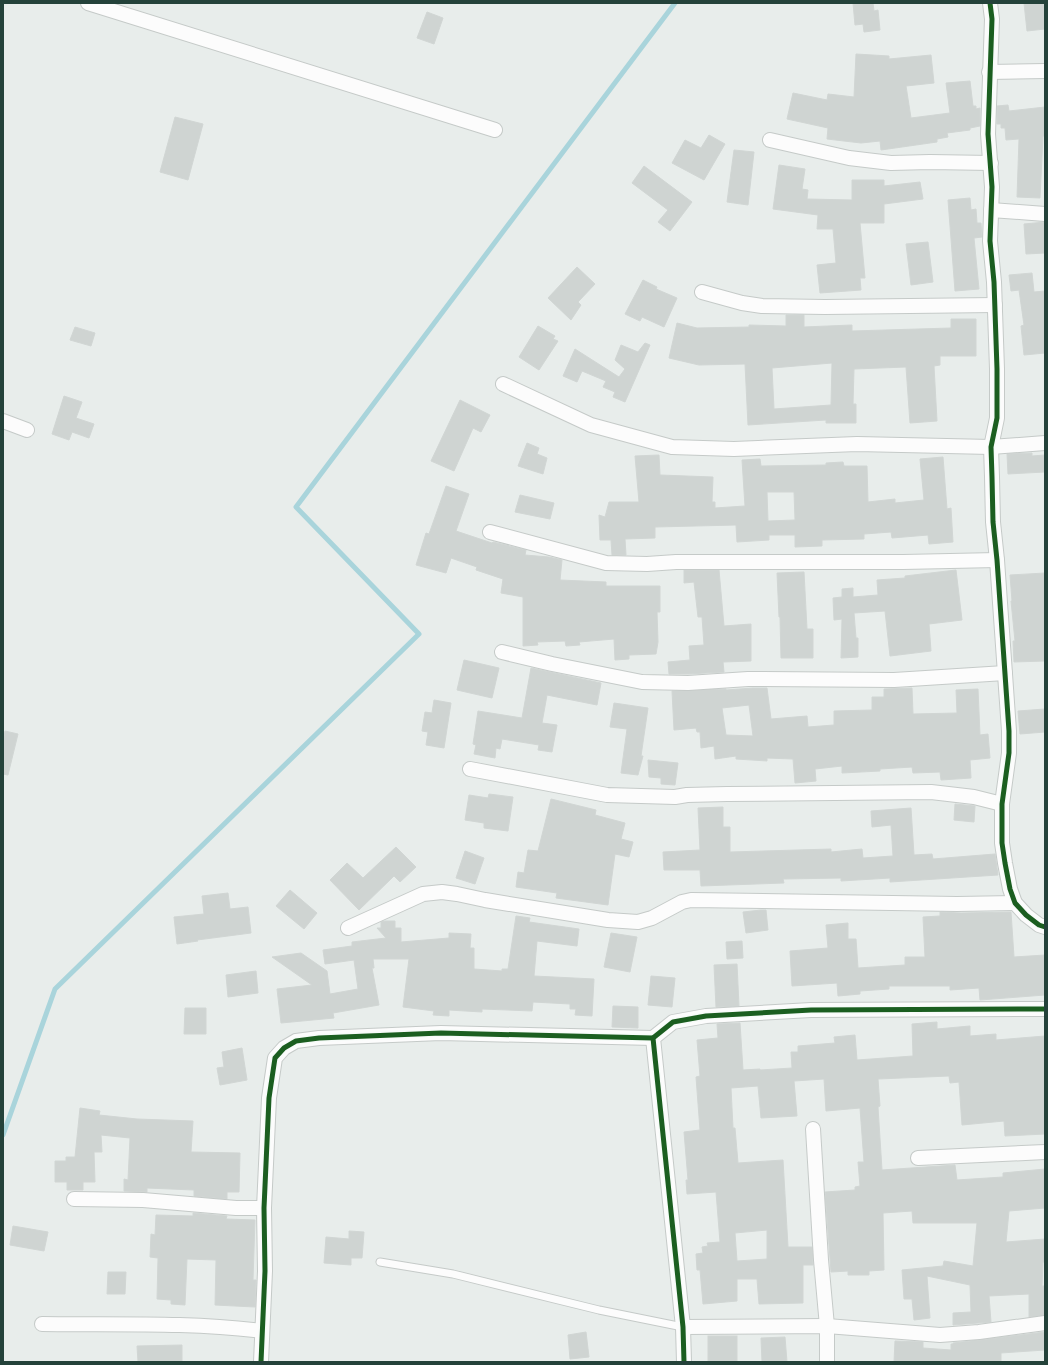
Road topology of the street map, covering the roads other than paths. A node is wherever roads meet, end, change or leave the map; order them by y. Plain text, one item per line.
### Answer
1 (88, 3) edge
2 (990, 3) edge
3 (1045, 71) edge
4 (989, 72) junction
5 (495, 130) dead end
6 (770, 140) dead end
7 (991, 163) junction
8 (991, 210) junction
9 (1045, 214) edge
10 (702, 292) dead end
11 (995, 305) junction
12 (503, 384) dead end
13 (3, 421) edge
14 (27, 430) dead end
15 (1045, 443) edge
16 (991, 447) junction
17 (490, 532) dead end
18 (997, 560) junction
19 (502, 652) dead end
20 (1005, 673) junction
21 (470, 769) dead end
22 (1002, 804) junction
23 (1015, 903) junction
24 (1045, 927) edge
25 (348, 928) dead end
26 (1045, 1009) edge
27 (653, 1038) junction
28 (813, 1129) dead end
29 (1045, 1152) edge
30 (918, 1158) dead end
31 (74, 1200) dead end
32 (264, 1208) junction
33 (380, 1262) dead end
34 (1045, 1323) edge
35 (42, 1324) dead end
36 (827, 1326) junction
37 (683, 1327) junction
38 (262, 1331) junction
39 (261, 1362) edge
40 (684, 1362) edge
41 (828, 1362) edge

1 - 5 street
2 - 4 street
3 - 4 street
4 - 7 street
6 - 7 street
7 - 8 street
8 - 9 street
8 - 11 street
10 - 11 street
11 - 16 street
12 - 16 street
13 - 14 street
15 - 16 street
16 - 18 street
17 - 18 street
18 - 20 street
19 - 20 street
20 - 22 street
21 - 22 street
22 - 23 street
23 - 24 street
23 - 25 street
26 - 27 street
27 - 32 street
27 - 37 street
28 - 36 street
29 - 30 street
31 - 32 street
32 - 38 street
33 - 37 lane
34 - 36 street
35 - 38 street
36 - 37 street
36 - 41 street
37 - 40 street
38 - 39 street

